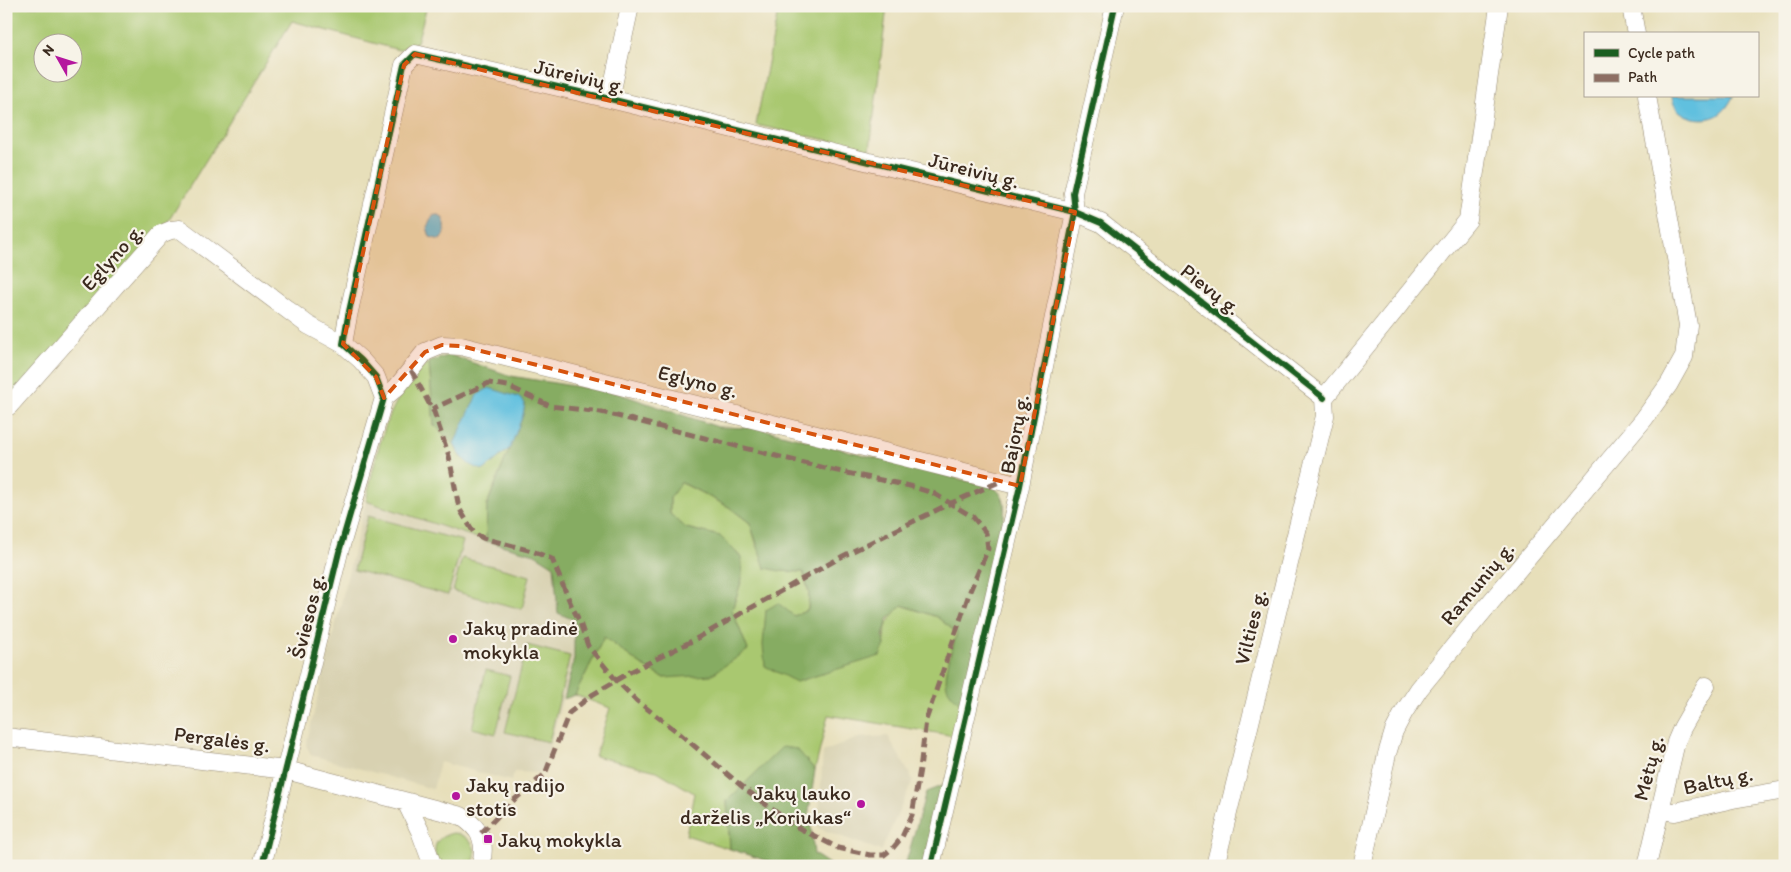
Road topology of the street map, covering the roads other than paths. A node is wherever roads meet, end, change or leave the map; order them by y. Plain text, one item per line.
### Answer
1 (630, 6) edge
2 (1115, 6) edge
3 (1499, 6) edge
4 (1631, 6) edge
5 (1636, 32) edge
6 (1647, 98) edge
7 (610, 99) junction
8 (1075, 212) junction
9 (343, 344) junction
10 (384, 398) junction
11 (1324, 398) junction
12 (9, 406) dead end
13 (1020, 486) junction
14 (1706, 686) dead end
15 (6, 737) edge
16 (286, 770) junction
17 (1785, 790) edge
18 (406, 802) junction
19 (1660, 810) junction
20 (262, 866) edge
21 (433, 866) edge
22 (481, 866) edge
23 (931, 866) edge
24 (1215, 866) edge
25 (1362, 866) edge
26 (1647, 866) edge

1 - 7 street
2 - 8 street, Bajorų g.
3 - 11 street
4 - 5 street
6 - 25 street, Ramunių g.
7 - 8 street, Jūreivių g.
7 - 9 street, Jūreivių g.
8 - 11 street, Pievų g.
8 - 13 street, Bajorų g.
9 - 10 street
9 - 12 street, Eglyno g.
10 - 13 street, Eglyno g.
10 - 16 street, Šviesos g.
11 - 24 street, Vilties g.
13 - 23 street, Bajorų g.
14 - 19 street, Mėtų g.
15 - 16 street, Pergalės g.
16 - 18 street, Pergalės g.
16 - 20 street, Šviesos g.
17 - 19 street, Baltų g.
18 - 21 street
18 - 22 street, Pergalės g.
19 - 26 street, Mėtų g.

